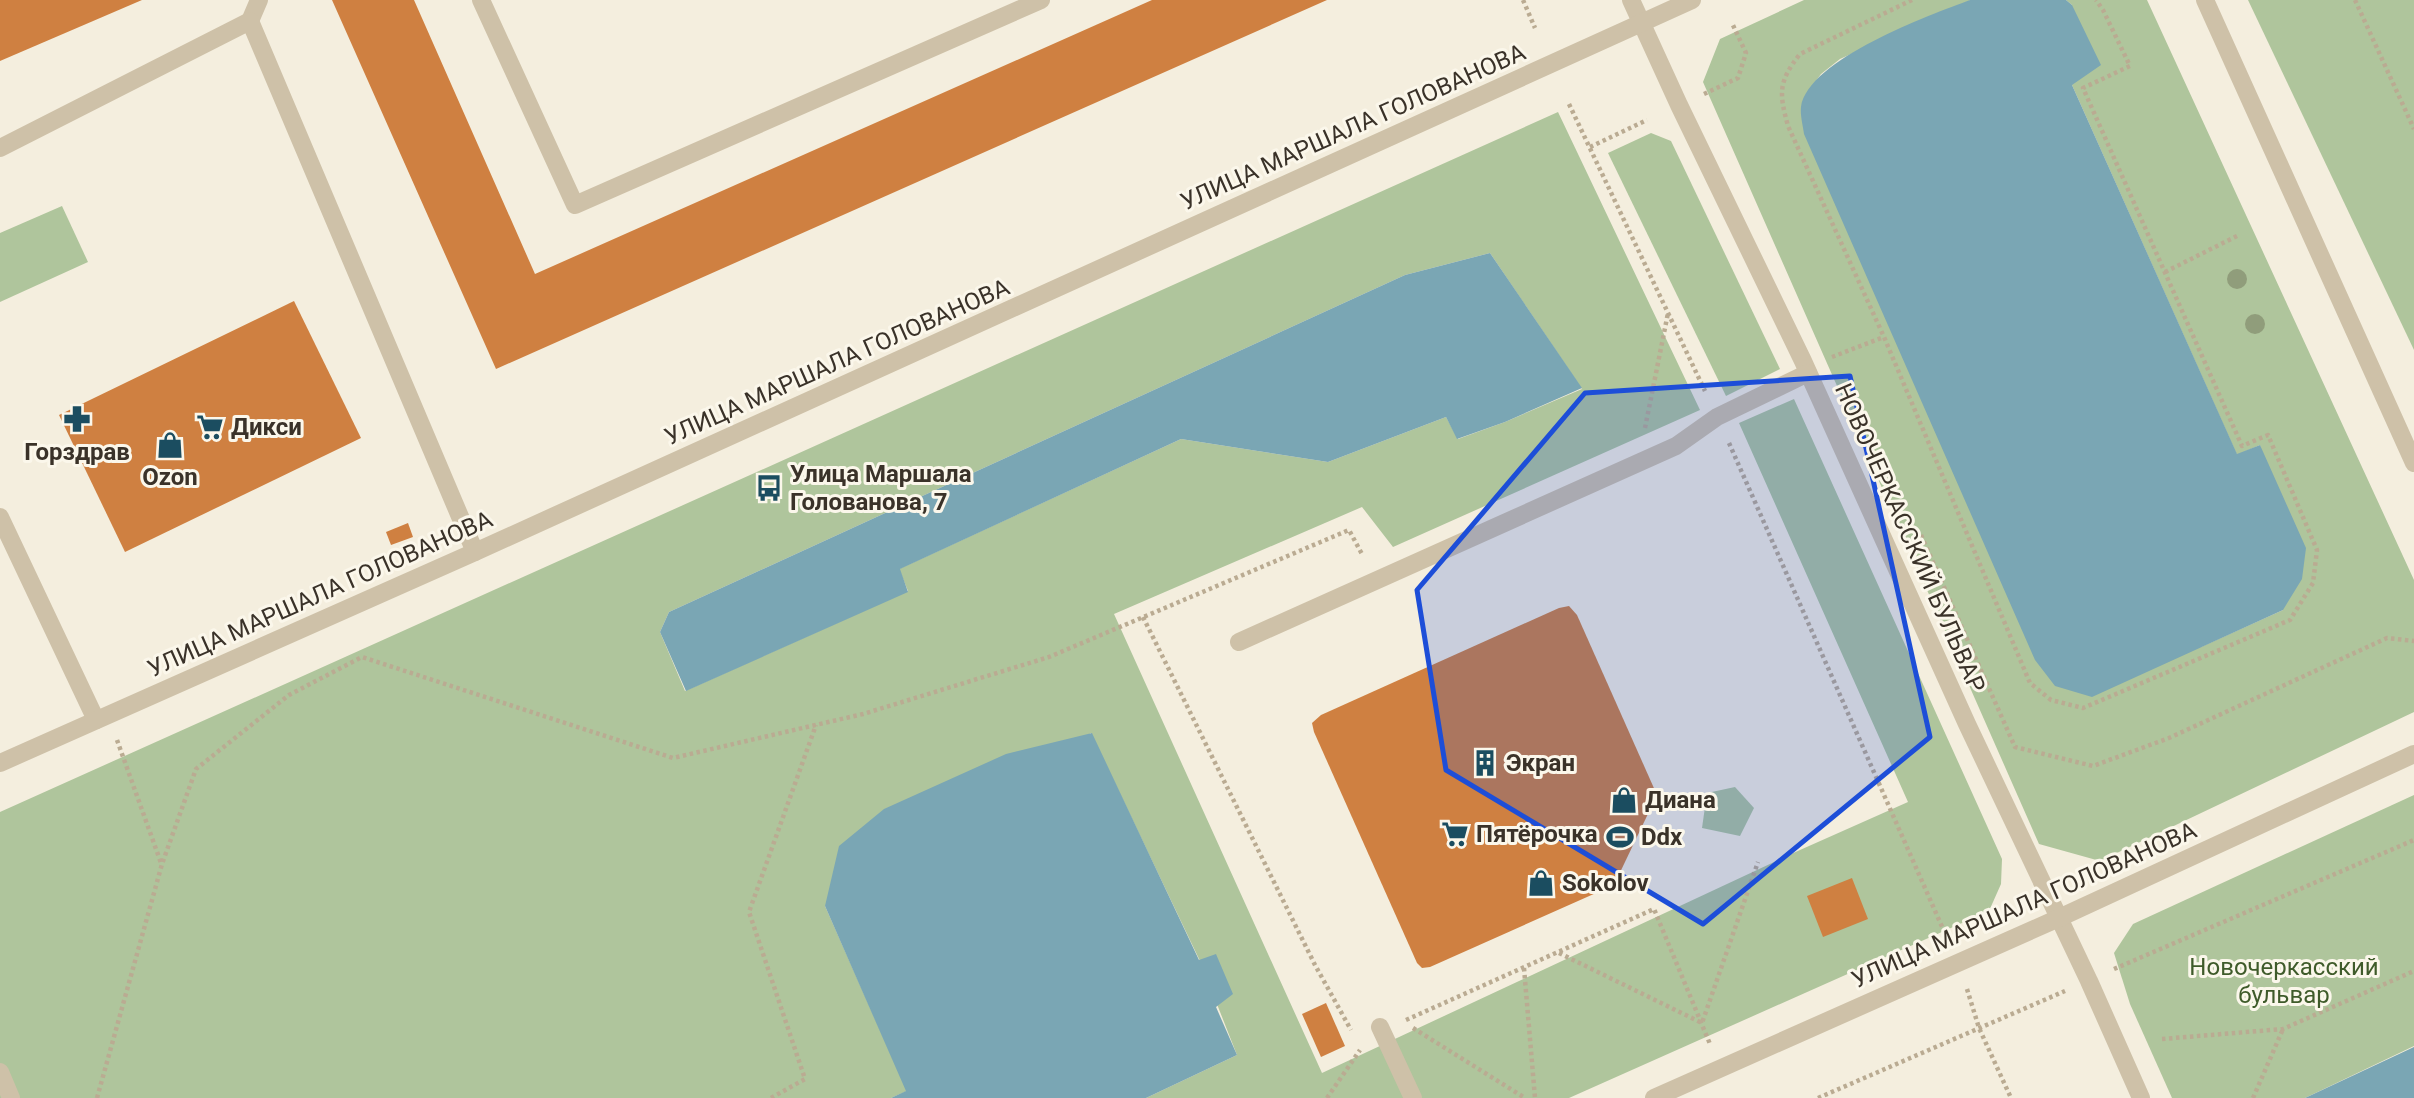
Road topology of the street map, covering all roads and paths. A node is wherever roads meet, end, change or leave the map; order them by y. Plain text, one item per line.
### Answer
1 (259, 0) edge
2 (481, 0) edge
3 (1041, 0) edge
4 (1523, 0) edge
5 (1632, 0) edge
6 (1692, 0) edge
7 (1912, 0) edge
8 (2096, 0) edge
9 (2205, 0) edge
10 (2355, 0) edge
11 (250, 21) junction
12 (1642, 23) junction
13 (1732, 23) dead end
14 (1535, 28) dead end
15 (1700, 95) dead end
16 (1569, 104) dead end
17 (1647, 120) dead end
18 (2414, 129) edge
19 (0, 148) edge
20 (2237, 236) dead end
21 (2165, 272) junction
22 (1668, 312) dead end
23 (1884, 337) junction
24 (1806, 367) junction
25 (1639, 463) junction
26 (2414, 464) edge
27 (0, 517) edge
28 (1922, 535) dead end
29 (475, 552) junction
30 (1377, 581) junction
31 (1143, 617) junction
32 (2414, 641) edge
33 (1239, 642) dead end
34 (1825, 658) dead end
35 (102, 717) junction
36 (816, 725) junction
37 (2414, 754) edge
38 (0, 763) edge
39 (2414, 840) edge
40 (1758, 862) dead end
41 (162, 864) junction
42 (2059, 918) junction
43 (1558, 953) junction
44 (1958, 962) junction
45 (1524, 968) junction
46 (2414, 971) edge
47 (2089, 981) junction
48 (1702, 1023) junction
49 (1380, 1027) dead end
50 (1979, 1027) junction
51 (2283, 1029) junction
52 (1355, 1037) dead end
53 (2162, 1039) dead end
54 (1361, 1048) dead end
55 (0, 1072) edge
56 (11, 1098) edge
57 (97, 1098) edge
58 (771, 1098) edge
59 (1327, 1098) edge
60 (1413, 1098) edge
61 (1525, 1098) edge
62 (1535, 1098) edge
63 (1654, 1098) edge
64 (1818, 1098) edge
65 (2011, 1098) edge
66 (2141, 1098) edge
67 (2253, 1098) edge

1 - 11 street
2 - 3 street
4 - 14 path
5 - 12 street, НОВОЧЕРКАССКИЙ БУЛЬВАР
6 - 12 street, УЛИЦА МАРШАЛА ГОЛОВАНОВА
7 - 23 path
8 - 21 path
9 - 26 street
10 - 18 path
11 - 19 street
11 - 29 street
12 - 24 street, НОВОЧЕРКАССКИЙ БУЛЬВАР
12 - 29 street, УЛИЦА МАРШАЛА ГОЛОВАНОВА
13 - 15 path
16 - 17 path
20 - 21 path
21 - 23 path
22 - 25 path
23 - 24 path
24 - 25 street
24 - 42 street, НОВОЧЕРКАССКИЙ БУЛЬВАР
25 - 30 street
27 - 35 street
28 - 32 path
29 - 35 street, УЛИЦА МАРШАЛА ГОЛОВАНОВА
30 - 31 path
30 - 33 street
31 - 36 path
31 - 52 path
34 - 44 path
35 - 38 street, УЛИЦА МАРШАЛА ГОЛОВАНОВА
35 - 41 path
36 - 41 path
36 - 58 path
37 - 42 street, УЛИЦА МАРШАЛА ГОЛОВАНОВА
39 - 47 path
40 - 48 path
41 - 57 path
42 - 44 street, УЛИЦА МАРШАЛА ГОЛОВАНОВА
42 - 47 street, НОВОЧЕРКАССКИЙ БУЛЬВАР
43 - 45 path
43 - 48 path
43 - 48 path
44 - 50 path
44 - 63 street, УЛИЦА МАРШАЛА ГОЛОВАНОВА
45 - 61 path
45 - 62 path
46 - 51 path
47 - 50 path
47 - 66 street, НОВОЧЕРКАССКИЙ БУЛЬВАР
49 - 60 street
50 - 64 path
50 - 65 path
51 - 53 path
51 - 67 path
54 - 59 path
55 - 56 street

